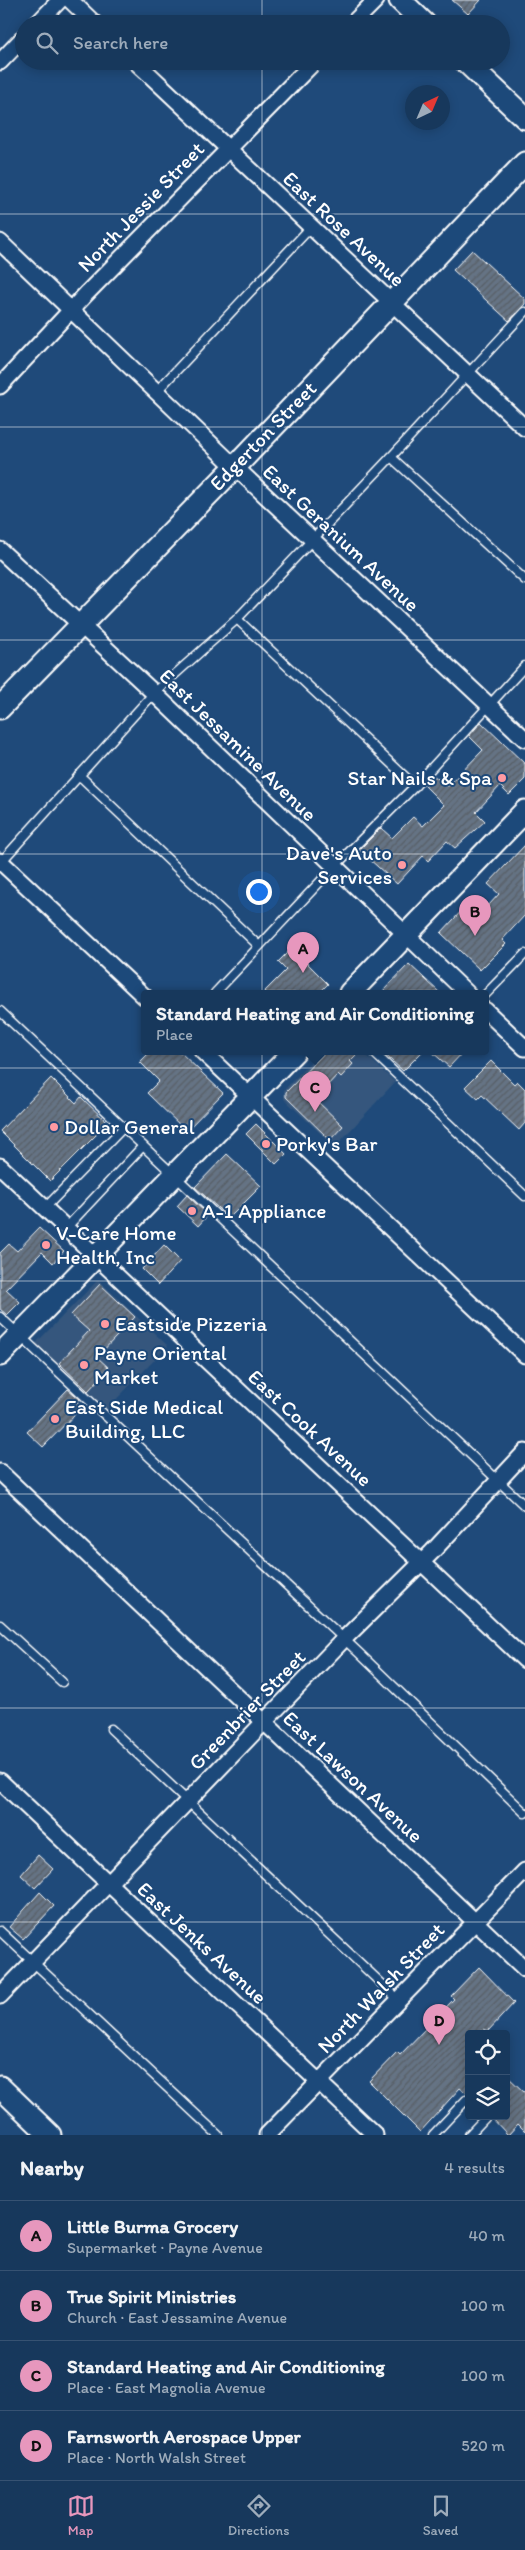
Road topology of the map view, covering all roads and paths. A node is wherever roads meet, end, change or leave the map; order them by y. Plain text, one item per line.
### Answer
1 (60, 0) edge
2 (70, 0) edge
3 (376, 0) edge
4 (400, 0) edge
5 (46, 15) edge
6 (86, 15) edge
7 (361, 15) edge
8 (416, 15) edge
9 (15, 46) edge
10 (0, 62) edge
11 (145, 70) edge
12 (306, 70) edge
13 (474, 70) edge
14 (525, 118) edge
15 (228, 149) junction
16 (525, 163) edge
17 (311, 227) junction
18 (0, 242) edge
19 (391, 302) junction
20 (71, 310) junction
21 (525, 312) edge
22 (467, 373) junction
23 (0, 386) edge
24 (157, 391) junction
25 (525, 428) edge
26 (392, 457) junction
27 (235, 467) junction
28 (312, 540) junction
29 (0, 552) edge
30 (525, 580) edge
31 (238, 619) junction
32 (80, 626) junction
33 (525, 666) edge
34 (154, 693) junction
35 (489, 705) junction
36 (0, 708) edge
37 (525, 739) edge
38 (79, 775) junction
39 (415, 786) junction
40 (525, 811) edge
41 (0, 862) edge
42 (334, 867) junction
43 (406, 935) junction
44 (259, 946) junction
45 (525, 954) edge
46 (218, 990) edge
47 (353, 990) edge
48 (464, 990) edge
49 (489, 991) edge
50 (141, 993) edge
51 (0, 1011) edge
52 (489, 1014) edge
53 (525, 1048) edge
54 (206, 1055) edge
55 (291, 1055) edge
56 (376, 1055) edge
57 (251, 1097) junction
58 (124, 1127) junction
59 (143, 1146) junction
60 (0, 1166) edge
61 (176, 1176) junction
62 (525, 1196) edge
63 (45, 1208) junction
64 (66, 1228) junction
65 (97, 1256) junction
66 (0, 1317) edge
67 (19, 1335) junction
68 (525, 1354) edge
69 (0, 1355) edge
70 (525, 1452) edge
71 (0, 1472) edge
72 (498, 1480) junction
73 (525, 1506) edge
74 (422, 1563) junction
75 (0, 1625) edge
76 (344, 1639) junction
77 (525, 1660) edge
78 (62, 1682) dead end
79 (265, 1723) junction
80 (111, 1729) dead end
81 (0, 1781) edge
82 (188, 1801) junction
83 (525, 1813) edge
84 (525, 1871) edge
85 (108, 1884) junction
86 (476, 1922) junction
87 (0, 1931) edge
88 (34, 1963) junction
89 (525, 1969) edge
90 (0, 1996) edge
91 (399, 2000) junction
92 (319, 2082) junction
93 (0, 2088) edge
94 (465, 2104) edge
95 (482, 2120) edge
96 (50, 2135) edge
97 (218, 2135) edge
98 (267, 2135) edge
99 (375, 2135) edge
100 (433, 2135) edge
101 (469, 2135) edge

1 - 5 street
2 - 6 street
3 - 7 street
4 - 8 street
9 - 10 street
11 - 15 street, East Rose Avenue
12 - 15 street, North Jessie Street
13 - 14 street
15 - 17 street, East Rose Avenue
15 - 20 street, North Jessie Street
16 - 19 street, Edgerton Street
17 - 19 street, East Rose Avenue
17 - 24 lane
18 - 20 street, East Geranium Avenue
19 - 22 street, East Rose Avenue
19 - 27 street, Edgerton Street
20 - 23 street, North Jessie Street
20 - 24 street, East Geranium Avenue
21 - 22 lane
22 - 25 street, East Rose Avenue
22 - 26 lane
24 - 27 street, East Geranium Avenue
26 - 28 lane
26 - 30 lane
27 - 28 street, East Geranium Avenue
27 - 32 street, Edgerton Street
28 - 31 lane
28 - 35 street, East Geranium Avenue
29 - 32 street, East Jessamine Avenue
31 - 34 lane
31 - 39 lane
32 - 34 street, East Jessamine Avenue
32 - 36 street, Edgerton Street
33 - 35 lane
34 - 38 lane
34 - 42 street, East Jessamine Avenue
35 - 37 street, East Geranium Avenue
35 - 39 lane
38 - 41 lane
38 - 44 lane
39 - 42 lane
40 - 43 street
41 - 50 street
42 - 43 street, East Jessamine Avenue
42 - 44 lane
43 - 47 street
43 - 48 street, East Jessamine Avenue
44 - 46 lane
45 - 49 lane
51 - 58 lane
52 - 53 street
54 - 57 street
55 - 57 street
56 - 62 lane
57 - 61 street
57 - 68 street
58 - 59 lane
58 - 63 lane
59 - 61 lane
59 - 64 lane
60 - 63 street, East Cook Avenue
61 - 65 street
61 - 72 lane
63 - 64 street, East Cook Avenue
64 - 65 street, East Cook Avenue
65 - 67 street
65 - 74 street, East Cook Avenue
66 - 67 lane
67 - 69 street
67 - 76 lane
70 - 72 street, Greenbrier Street
71 - 79 street, East Lawson Avenue
72 - 73 lane
72 - 74 street, Greenbrier Street
74 - 76 street, Greenbrier Street
74 - 77 street, East Cook Avenue
75 - 78 lane
76 - 79 street, Greenbrier Street
76 - 83 lane
79 - 82 street, Greenbrier Street
79 - 86 street, East Lawson Avenue
80 - 82 lane
81 - 85 street, East Jenks Avenue
82 - 85 street, Greenbrier Street
82 - 91 lane
84 - 86 street, North Walsh Street
85 - 88 street, Greenbrier Street
85 - 92 street, East Jenks Avenue
86 - 89 street, East Lawson Avenue
86 - 91 street, North Walsh Street
87 - 88 lane
88 - 90 street, Greenbrier Street
88 - 97 lane
91 - 92 street, North Walsh Street
92 - 98 street, North Walsh Street
92 - 99 street, East Jenks Avenue
93 - 96 street
94 - 100 lane
95 - 101 lane

